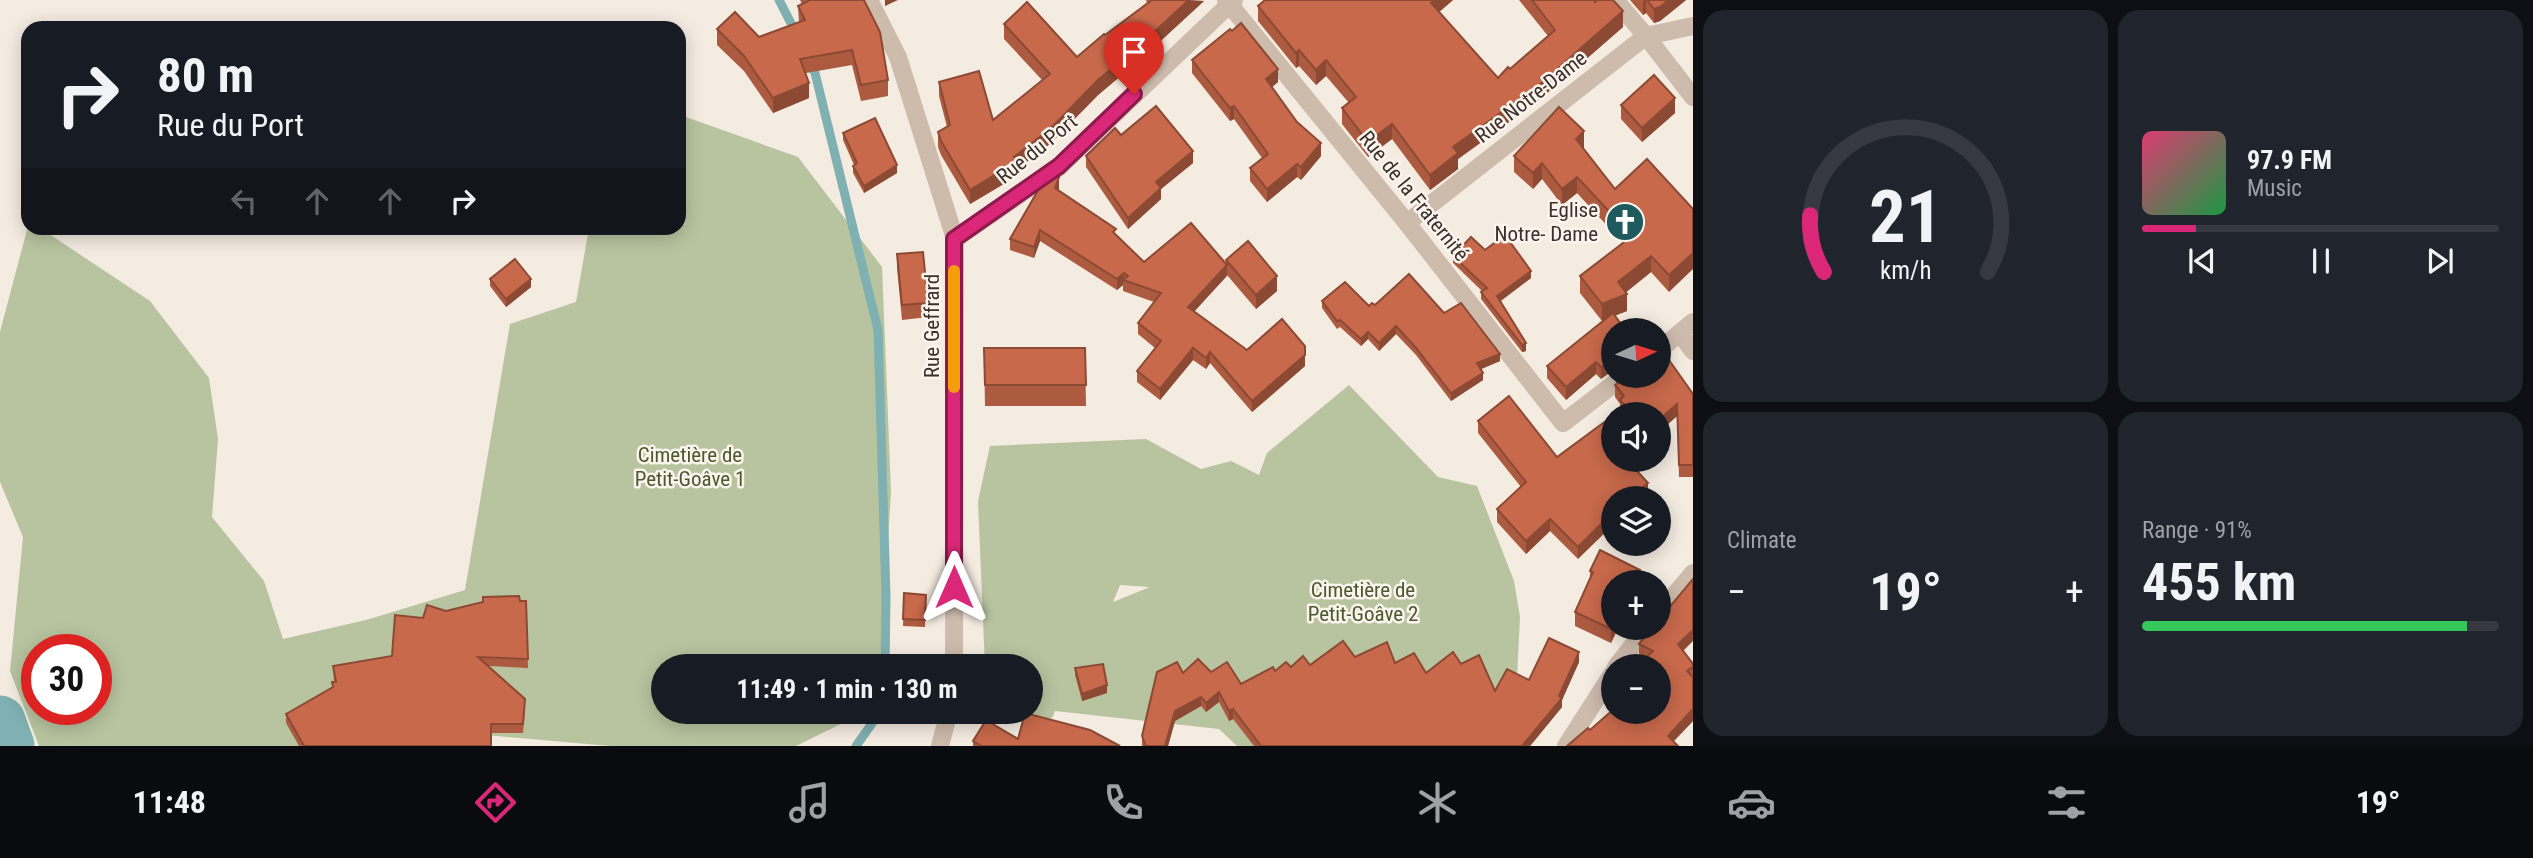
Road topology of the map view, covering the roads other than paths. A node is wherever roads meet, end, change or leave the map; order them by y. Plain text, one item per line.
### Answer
1 (869, 0) edge
2 (1615, 0) edge
3 (1230, 1) edge
4 (1693, 26) edge
5 (1646, 36) junction
6 (1693, 97) edge
7 (1407, 223) junction
8 (954, 239) junction
9 (1687, 328) edge
10 (1671, 340) edge
11 (1693, 351) edge
12 (1608, 388) edge
13 (1693, 573) edge
14 (1671, 599) edge
15 (1637, 640) edge
16 (954, 654) edge
17 (1626, 654) edge
18 (1601, 691) edge
19 (946, 724) edge
20 (940, 746) edge
21 (1566, 746) edge

1 - 8 street, Rue Geffrard
2 - 5 street
3 - 7 street, Rue de la Fraternité
3 - 8 street, Rue du Port
4 - 5 street, Rue Notre-Dame
5 - 6 street
5 - 7 street, Rue Notre-Dame
7 - 12 street, Rue de la Fraternité
8 - 16 street, Rue Geffrard
9 - 10 street
9 - 11 street
13 - 14 street
15 - 17 street
18 - 21 street
19 - 20 street

